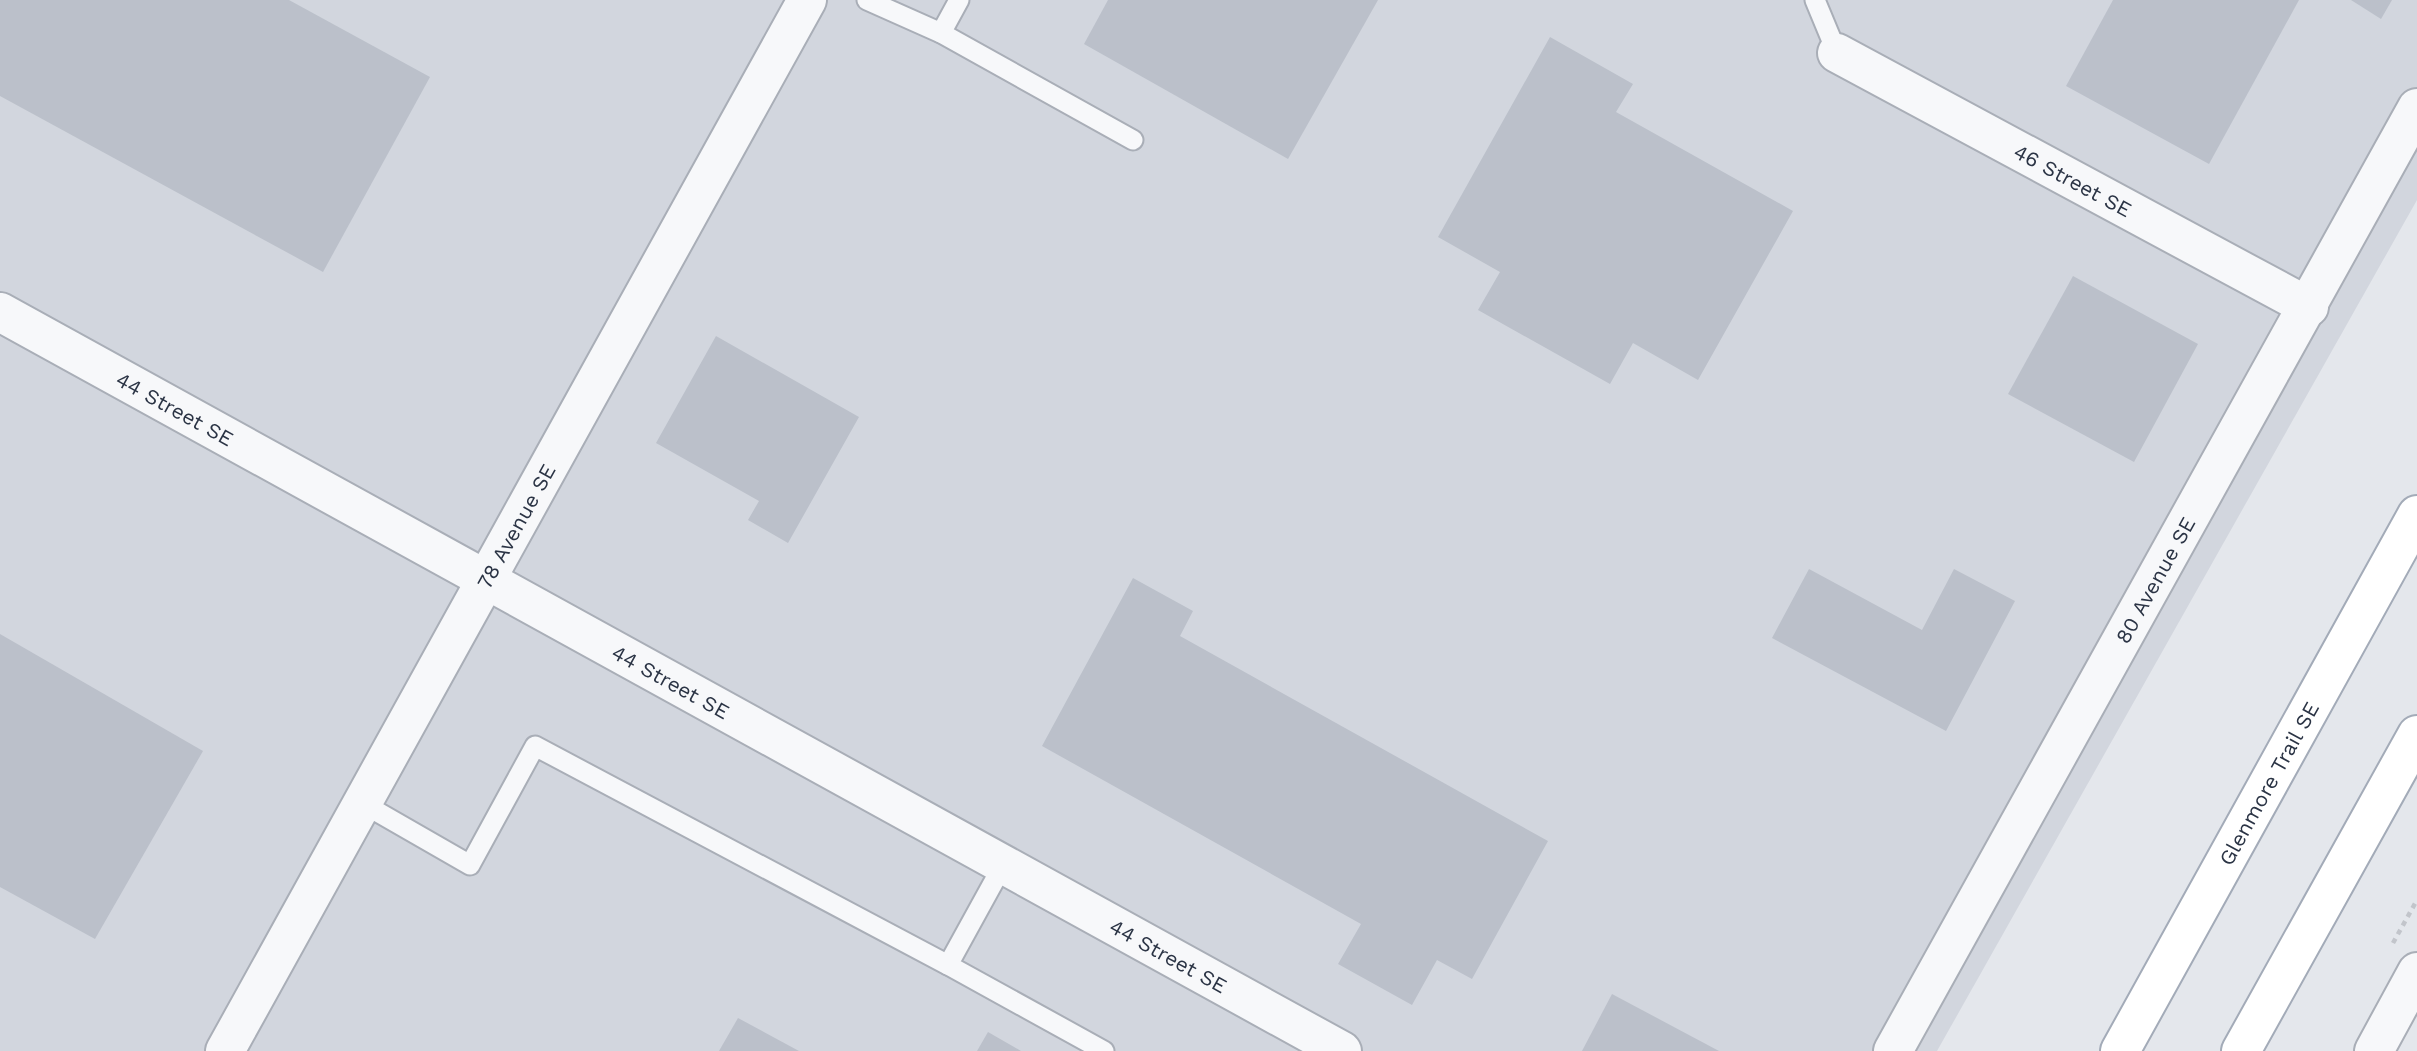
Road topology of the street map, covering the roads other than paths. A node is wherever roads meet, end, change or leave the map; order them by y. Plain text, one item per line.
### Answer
1 (807, 0) edge
2 (867, 0) edge
3 (959, 0) edge
4 (1815, 0) edge
5 (941, 33) junction
6 (1837, 53) joint
7 (2417, 108) edge
8 (1133, 140) dead end
9 (2309, 307) junction
10 (0, 312) edge
11 (2417, 515) edge
12 (485, 579) junction
13 (2417, 735) edge
14 (362, 803) junction
15 (1003, 864) junction
16 (948, 965) junction
17 (2417, 972) edge
18 (225, 1051) edge
19 (1104, 1051) edge
20 (1342, 1051) edge
21 (1893, 1051) edge
22 (2120, 1051) edge
23 (2241, 1051) edge
24 (2374, 1051) edge

1 - 12 street, 78 Avenue SE
2 - 5 lane
3 - 5 lane
4 - 6 lane
5 - 8 lane
6 - 9 street, 46 Street SE
7 - 9 street, 80 Avenue SE
9 - 21 street, 80 Avenue SE
10 - 12 street, 44 Street SE
11 - 22 main road, Glenmore Trail SE
12 - 14 street, 78 Avenue SE
12 - 15 street, 44 Street SE
13 - 23 main road
14 - 16 lane
14 - 18 street, 78 Avenue SE
15 - 16 lane
15 - 20 street, 44 Street SE
16 - 19 lane
17 - 24 street

